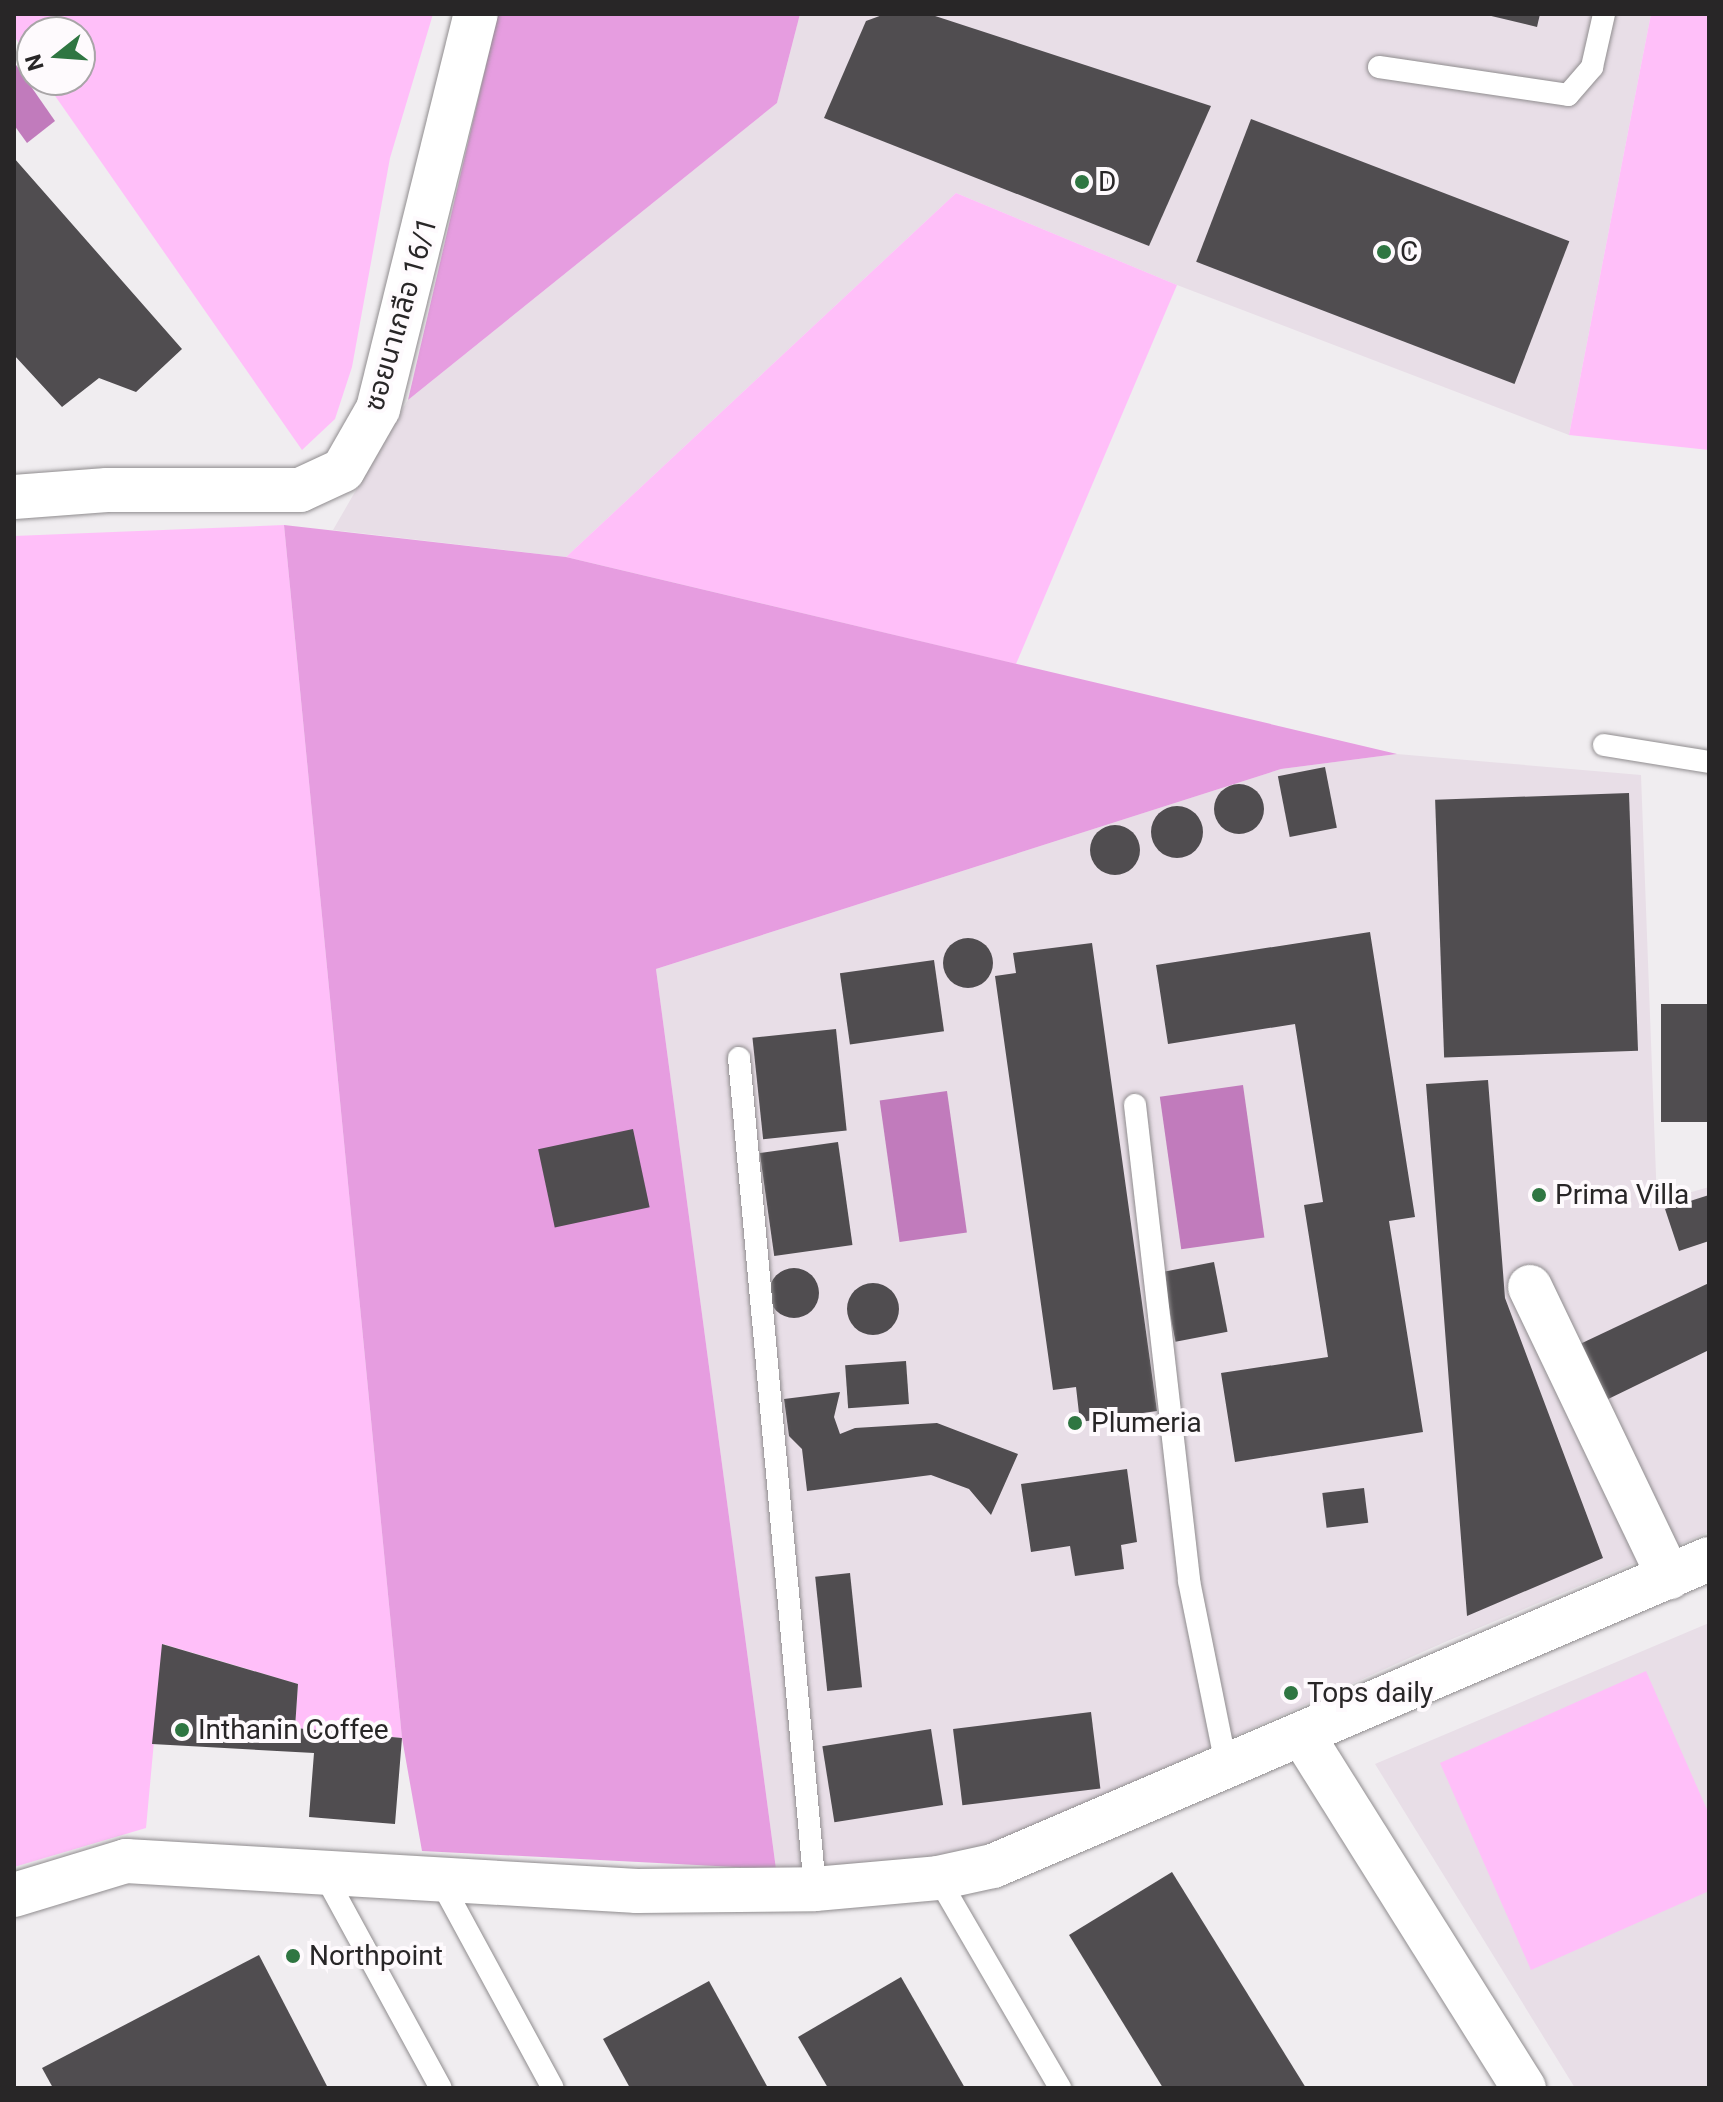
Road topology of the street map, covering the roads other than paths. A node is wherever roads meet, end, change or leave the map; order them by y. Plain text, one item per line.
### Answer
1 (476, 14) edge
2 (1604, 14) edge
3 (1379, 67) dead end
4 (14, 497) edge
5 (1604, 745) dead end
6 (1709, 762) edge
7 (739, 1058) dead end
8 (1135, 1105) dead end
9 (1530, 1287) dead end
10 (1709, 1559) edge
11 (1669, 1577) junction
12 (1303, 1736) junction
13 (1226, 1764) junction
14 (323, 1872) junction
15 (938, 1878) junction
16 (441, 1882) junction
17 (815, 1889) junction
18 (14, 1895) edge
19 (441, 2088) edge
20 (553, 2088) edge
21 (1060, 2088) edge
22 (1524, 2088) edge

1 - 4 street, ซอยนาเกลือ 16/1
2 - 3 lane
5 - 6 lane
7 - 17 lane
8 - 13 lane
9 - 11 street
10 - 11 street
11 - 12 street
12 - 13 street
12 - 22 street
13 - 15 street
14 - 16 street
14 - 18 street
14 - 19 lane
15 - 17 street
15 - 21 lane
16 - 17 street
16 - 20 lane

